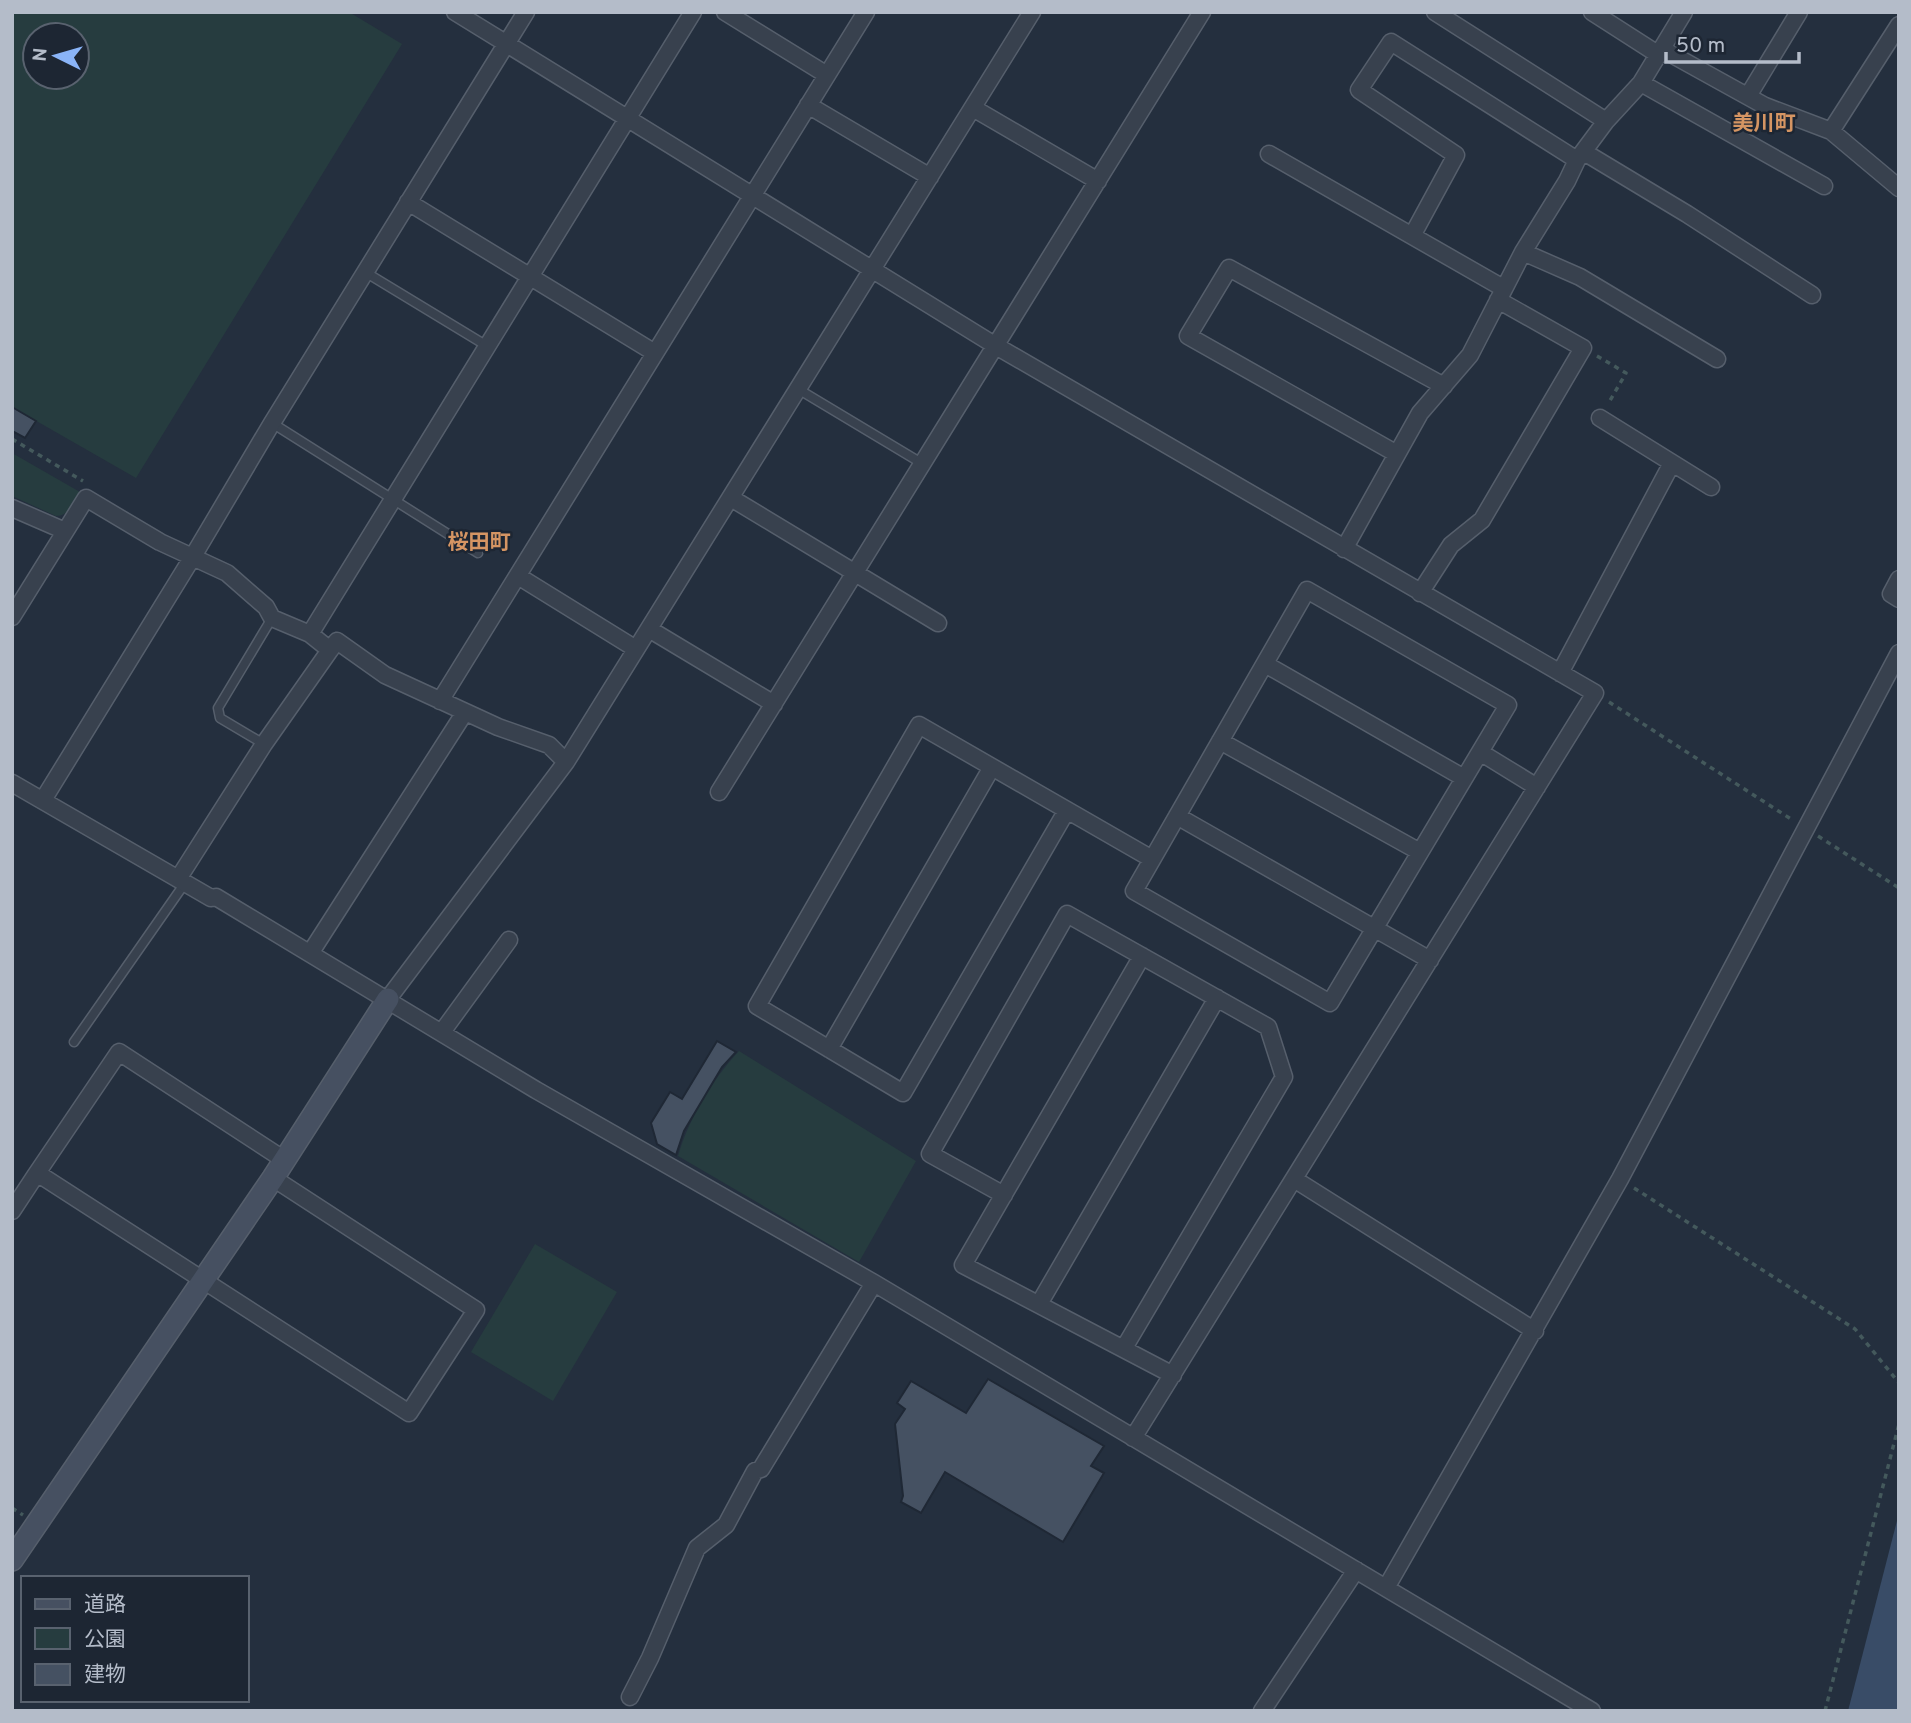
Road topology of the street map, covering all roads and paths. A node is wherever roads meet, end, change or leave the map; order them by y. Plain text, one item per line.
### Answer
1 (455, 12) edge
2 (526, 12) edge
3 (693, 12) edge
4 (725, 12) edge
5 (866, 12) edge
6 (1032, 12) edge
7 (1202, 12) edge
8 (1435, 12) edge
9 (1592, 12) edge
10 (1684, 12) edge
11 (1799, 12) edge
12 (1899, 25) edge
13 (505, 44) junction
14 (1660, 52) junction
15 (827, 75) junction
16 (1641, 83) junction
17 (1748, 96) junction
18 (808, 105) junction
19 (973, 108) junction
20 (628, 118) junction
21 (1606, 121) junction
22 (1831, 131) junction
23 (1269, 154) dead end
24 (1580, 156) junction
25 (930, 177) junction
26 (1098, 181) junction
27 (1824, 186) dead end
28 (1899, 188) edge
29 (753, 195) junction
30 (408, 202) junction
31 (1412, 236) junction
32 (1523, 252) junction
33 (872, 268) junction
34 (365, 272) junction
35 (530, 276) junction
36 (1501, 294) junction
37 (1812, 295) dead end
38 (487, 346) junction
39 (996, 346) junction
40 (1583, 348) junction
41 (656, 353) junction
42 (1717, 359) dead end
43 (1444, 386) junction
44 (798, 389) junction
45 (1600, 418) joint
46 (272, 423) junction
47 (1397, 454) junction
48 (1672, 463) junction
49 (923, 464) junction
50 (1711, 488) dead end
51 (393, 498) junction
52 (731, 498) junction
53 (12, 508) edge
54 (65, 531) junction
55 (1344, 549) junction
56 (478, 553) dead end
57 (192, 558) junction
58 (855, 573) junction
59 (518, 576) junction
60 (1899, 579) edge
61 (1420, 593) junction
62 (1899, 599) edge
63 (12, 617) edge
64 (272, 618) junction
65 (938, 623) dead end
66 (649, 629) junction
67 (310, 634) junction
68 (636, 649) junction
69 (330, 650) junction
70 (1899, 653) edge
71 (1265, 664) junction
72 (1560, 673) junction
73 (1595, 693) junction
74 (440, 701) junction
75 (774, 704) junction
76 (465, 712) junction
77 (1220, 741) junction
78 (264, 744) junction
79 (1480, 752) junction
80 (566, 762) junction
81 (992, 767) junction
82 (1464, 778) junction
83 (12, 783) edge
84 (1537, 787) junction
85 (719, 792) dead end
86 (43, 800) junction
87 (1067, 810) junction
88 (1177, 816) junction
89 (1805, 828) junction
90 (1420, 852) junction
91 (1152, 859) junction
92 (181, 881) junction
93 (1899, 888) edge
94 (1375, 928) junction
95 (509, 940) dead end
96 (311, 953) junction
97 (1142, 956) junction
98 (1430, 960) junction
99 (1217, 998) junction
100 (388, 999) junction
101 (442, 1032) junction
102 (74, 1042) dead end
103 (829, 1049) junction
104 (278, 1169) junction
105 (37, 1173) junction
106 (1620, 1179) junction
107 (1294, 1180) junction
108 (1004, 1195) junction
109 (12, 1211) edge
110 (203, 1281) junction
111 (874, 1283) junction
112 (1039, 1304) junction
113 (1535, 1331) junction
114 (1124, 1348) junction
115 (1173, 1375) junction
116 (1899, 1383) edge
117 (1899, 1424) edge
118 (1133, 1438) junction
119 (12, 1560) edge
120 (1356, 1570) junction
121 (1385, 1588) junction
122 (630, 1697) dead end
123 (1262, 1711) edge
124 (1592, 1711) edge
125 (1825, 1711) edge

1 - 13 street
2 - 13 street
3 - 20 street
4 - 15 street
5 - 15 street
6 - 19 street
7 - 26 street
8 - 21 street
9 - 14 street
10 - 14 street
11 - 17 street
12 - 22 street
13 - 20 street
13 - 30 street
14 - 16 street
14 - 17 street
15 - 18 street
16 - 21 street
16 - 27 street
17 - 22 street
18 - 25 street
18 - 29 street
19 - 25 street
19 - 26 street
20 - 29 street
20 - 35 street
21 - 24 street
22 - 28 street
23 - 31 street
24 - 31 street
24 - 32 street
24 - 37 street
25 - 33 street
26 - 39 street
29 - 33 street
29 - 41 street
30 - 34 street
30 - 35 street
31 - 36 street
32 - 36 street
32 - 42 street
33 - 39 street
33 - 44 street
34 - 38 lane
34 - 46 street
35 - 38 street
35 - 41 street
36 - 40 street
36 - 43 street
38 - 51 street
39 - 49 street
39 - 55 street
40 - 45 path
40 - 61 street
41 - 59 street
43 - 47 street
43 - 47 street
44 - 49 lane
44 - 52 street
45 - 48 street
46 - 51 lane
46 - 57 street
47 - 55 street
48 - 50 street
48 - 72 street
49 - 58 street
51 - 56 lane
51 - 67 street
52 - 58 street
52 - 66 street
53 - 54 street
54 - 57 street
54 - 63 street
55 - 61 street
57 - 64 street
57 - 86 street
58 - 65 street
58 - 75 street
59 - 68 street
59 - 74 street
60 - 62 street
61 - 72 street
64 - 67 street
64 - 78 lane
66 - 68 street
66 - 75 street
67 - 69 street
68 - 80 street
69 - 74 street
69 - 78 street
70 - 89 street
71 - 77 street
71 - 79 street
71 - 82 street
72 - 73 street
73 - 84 street
73 - 89 path
74 - 76 street
75 - 85 street
76 - 80 street
76 - 96 street
77 - 88 street
77 - 90 street
78 - 92 street
79 - 82 street
79 - 84 street
80 - 100 street
81 - 87 street
81 - 103 street
81 - 103 street
82 - 90 street
83 - 86 street
84 - 98 street
86 - 92 street
87 - 91 street
87 - 103 street
88 - 91 street
88 - 94 street
89 - 93 path
89 - 106 street
90 - 94 street
91 - 94 street
92 - 96 street
92 - 102 lane
94 - 98 street
95 - 101 street
96 - 100 street
97 - 99 street
97 - 108 street
97 - 108 street
98 - 107 street
99 - 112 street
99 - 114 street
100 - 101 street
100 - 104 street
101 - 111 street
104 - 105 street
104 - 110 street
104 - 110 street
105 - 109 street
105 - 110 street
106 - 113 street
106 - 116 path
107 - 113 street
107 - 115 street
108 - 112 street
110 - 119 street
111 - 118 street
111 - 122 street
112 - 114 street
113 - 121 street
114 - 115 street
115 - 118 street
117 - 125 path
118 - 120 street
120 - 121 street
120 - 123 street
121 - 124 street

